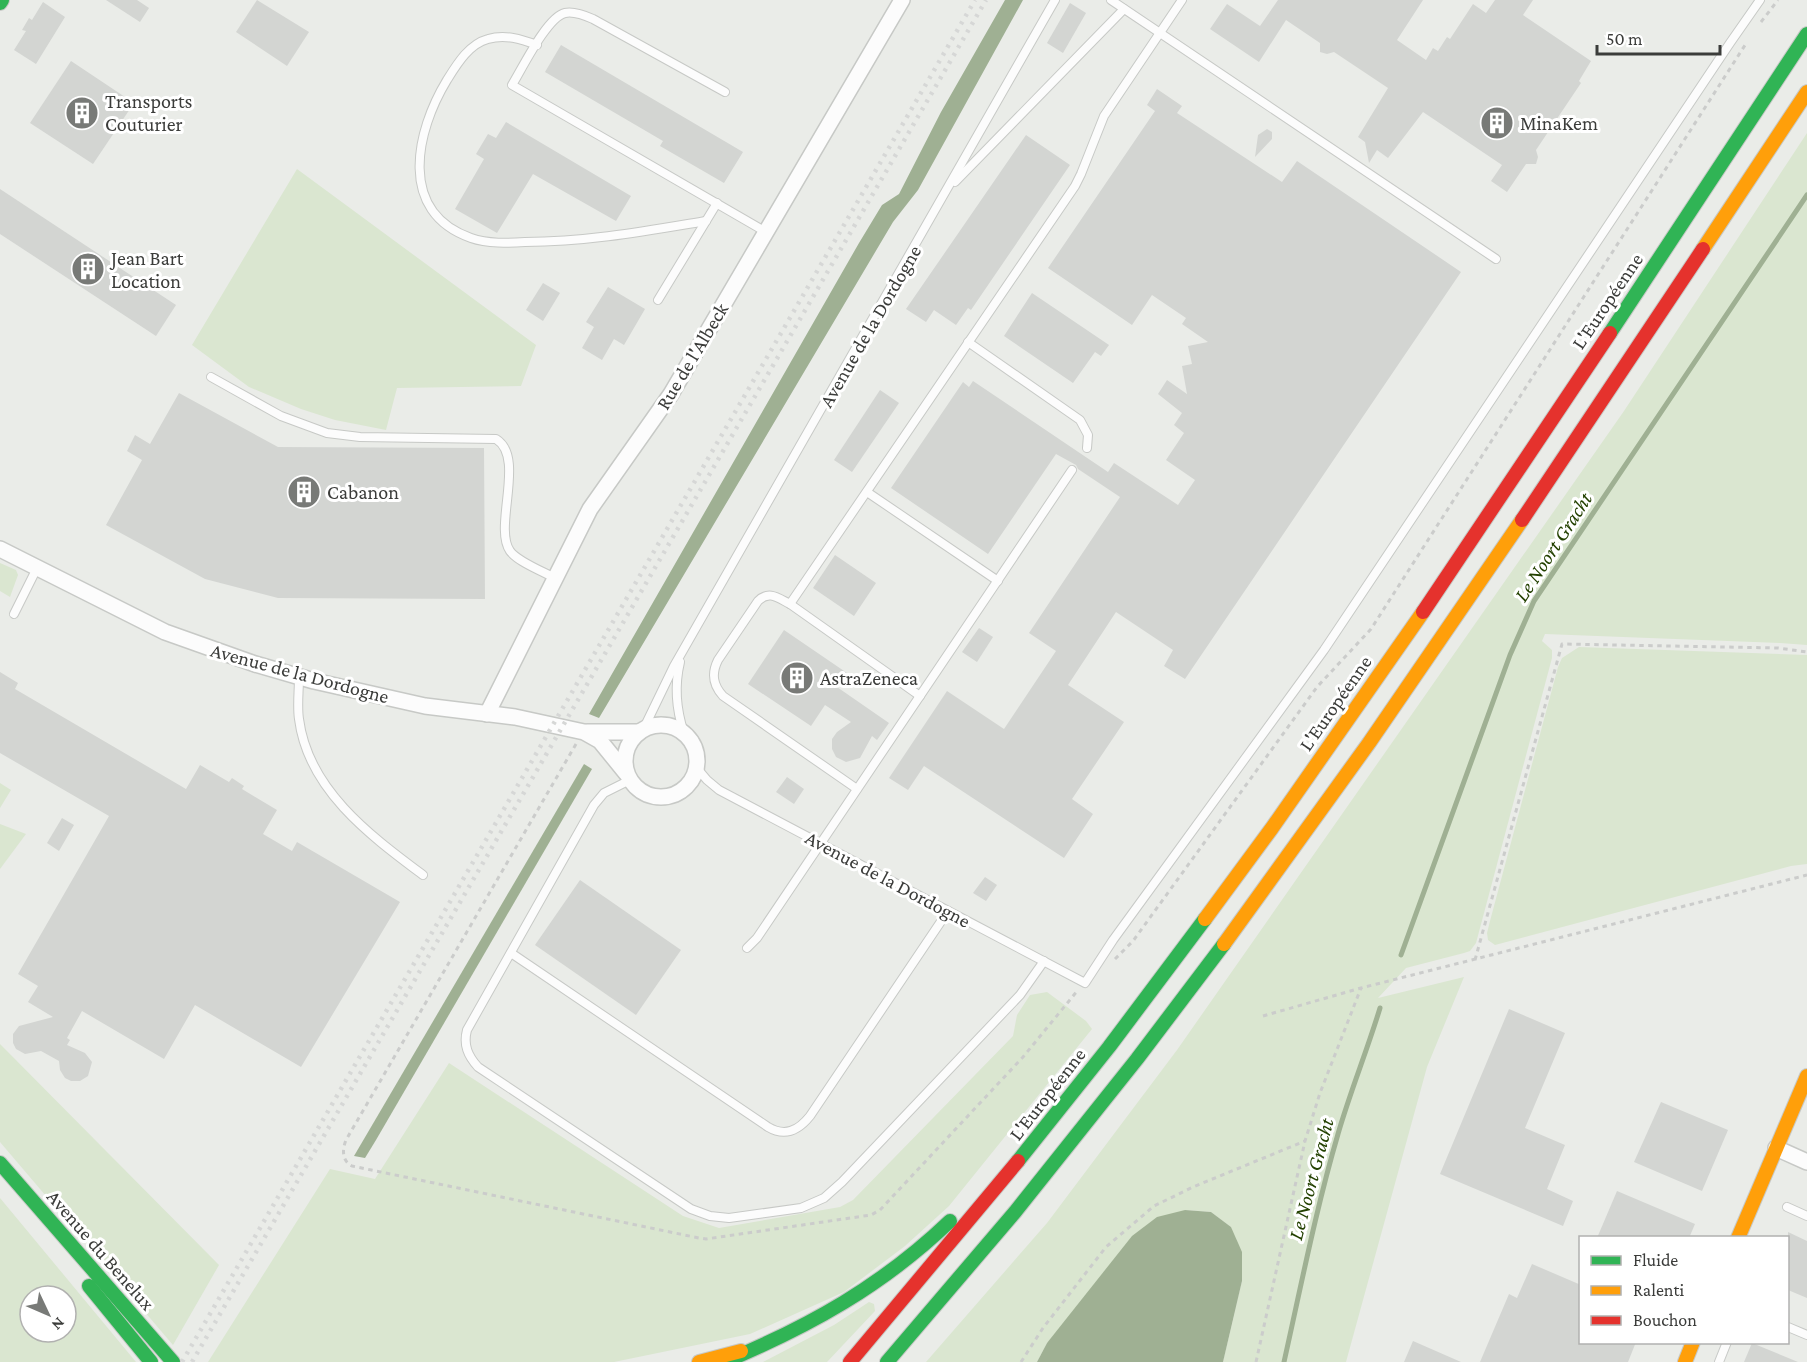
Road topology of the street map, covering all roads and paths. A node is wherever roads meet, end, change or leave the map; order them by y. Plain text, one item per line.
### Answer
1 (902, 0) edge
2 (1055, 0) edge
3 (1111, 0) edge
4 (1182, 0) edge
5 (1760, 0) edge
6 (1778, 0) edge
7 (1124, 9) junction
8 (1756, 28) dead end
9 (1160, 33) junction
10 (1807, 34) edge
11 (1751, 35) dead end
12 (537, 45) junction
13 (725, 92) dead end
14 (1807, 92) edge
15 (948, 189) junction
16 (717, 203) junction
17 (706, 221) junction
18 (766, 232) junction
19 (1496, 260) dead end
20 (658, 300) dead end
21 (968, 342) junction
22 (211, 377) dead end
23 (1088, 448) dead end
24 (1072, 471) dead end
25 (867, 492) junction
26 (0, 549) edge
27 (37, 568) junction
28 (555, 578) junction
29 (998, 581) junction
30 (790, 604) junction
31 (14, 614) dead end
32 (683, 652) junction
33 (1807, 652) edge
34 (299, 678) junction
35 (920, 696) junction
36 (487, 714) junction
37 (641, 731) junction
38 (584, 732) junction
39 (684, 734) junction
40 (696, 768) junction
41 (628, 777) junction
42 (857, 789) junction
43 (821, 843) junction
44 (423, 875) dead end
45 (1807, 876) edge
46 (948, 911) junction
47 (747, 948) dead end
48 (511, 953) junction
49 (1475, 960) junction
50 (1044, 961) junction
51 (1109, 963) dead end
52 (1085, 983) junction
53 (1360, 988) junction
54 (1263, 1016) dead end
55 (1118, 1035) junction
56 (1807, 1076) edge
57 (1305, 1141) junction
58 (1776, 1148) junction
59 (1807, 1162) edge
60 (0, 1163) edge
61 (0, 1173) edge
62 (1047, 1173) junction
63 (1787, 1207) dead end
64 (1807, 1216) edge
65 (1739, 1236) edge
66 (1789, 1327) edge
67 (1807, 1335) edge
68 (1692, 1344) edge
69 (1726, 1344) edge
70 (764, 1346) junction
71 (146, 1357) edge
72 (173, 1362) edge
73 (699, 1362) edge
74 (724, 1362) edge
75 (850, 1362) edge
76 (887, 1362) edge
77 (902, 1362) edge
78 (1021, 1362) edge
79 (1256, 1362) edge
80 (1685, 1362) edge
81 (1719, 1362) edge

1 - 18 street, Rue de l'Albeck
2 - 15 lane, Avenue de la Dordogne
3 - 7 lane
4 - 9 lane
5 - 52 lane
6 - 8 path
7 - 9 lane
7 - 15 lane
9 - 19 lane
9 - 21 lane
10 - 55 main road, L'Européenne
11 - 51 path
12 - 13 lane
12 - 16 lane
12 - 17 lane
14 - 62 main road
15 - 32 lane, Avenue de la Dordogne
16 - 17 lane
16 - 18 lane
17 - 20 lane
18 - 28 street, Rue de l'Albeck
21 - 23 lane
21 - 25 lane
22 - 28 lane
24 - 29 lane
25 - 29 lane
25 - 30 lane
26 - 27 street, Avenue de la Dordogne
27 - 31 lane
27 - 34 street, Avenue de la Dordogne
28 - 36 street, Rue de l'Albeck
29 - 35 lane
30 - 35 lane
30 - 42 lane
32 - 37 lane, Avenue de la Dordogne
32 - 39 lane, Avenue de la Dordogne
33 - 49 path
34 - 36 street, Avenue de la Dordogne
34 - 44 lane
35 - 42 lane
36 - 38 street, Avenue de la Dordogne
37 - 38 street, Avenue de la Dordogne
37 - 39 street
37 - 41 street
38 - 41 street, Avenue de la Dordogne
38 - 52 path
39 - 40 street
40 - 41 street
40 - 43 lane, Avenue de la Dordogne
41 - 48 lane
42 - 43 lane
43 - 46 lane, Avenue de la Dordogne
43 - 47 lane
45 - 49 path
46 - 48 lane
46 - 50 lane, Avenue de la Dordogne
48 - 50 lane
49 - 53 path
50 - 52 lane, Avenue de la Dordogne
53 - 54 path
53 - 57 path
55 - 70 main road
55 - 75 main road, L'Européenne
56 - 58 main road
57 - 78 path
57 - 79 path
58 - 59 street
58 - 65 main road
60 - 72 main road, Avenue du Benelux
61 - 71 main road, Avenue du Benelux
62 - 76 main road
62 - 77 main road
63 - 64 lane
66 - 67 lane
68 - 80 main road
69 - 81 lane
70 - 73 main road
70 - 74 main road

